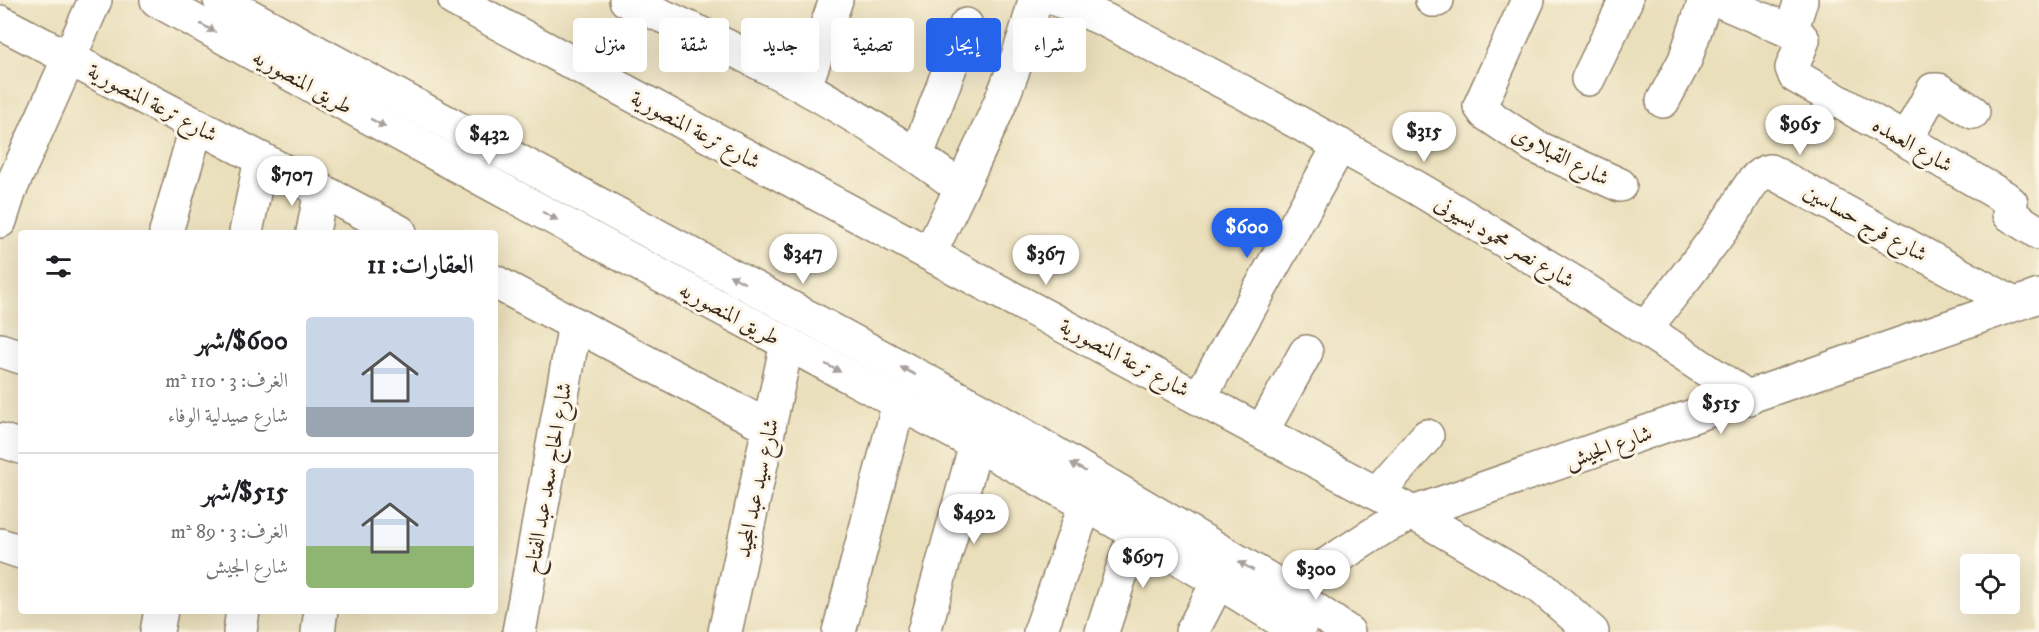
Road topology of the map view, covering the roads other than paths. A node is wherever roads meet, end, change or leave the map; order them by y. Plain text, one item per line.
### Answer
1 (95, 0) edge
2 (157, 0) edge
3 (220, 0) edge
4 (455, 0) edge
5 (626, 0) edge
6 (836, 0) edge
7 (1035, 0) edge
8 (1059, 0) edge
9 (1432, 0) edge
10 (1437, 0) edge
11 (1528, 0) edge
12 (1626, 0) edge
13 (1705, 0) edge
14 (1718, 0) edge
15 (1801, 0) edge
16 (0, 22) edge
17 (1791, 32) junction
18 (69, 58) junction
19 (948, 72) edge
20 (1588, 79) dead end
21 (805, 86) junction
22 (1663, 101) dead end
23 (1973, 112) dead end
24 (197, 125) junction
25 (476, 138) junction
26 (1906, 140) junction
27 (1340, 146) junction
28 (917, 156) junction
29 (261, 159) junction
30 (458, 168) junction
31 (1620, 185) dead end
32 (961, 188) junction
33 (321, 191) junction
34 (0, 221) edge
35 (167, 230) edge
36 (246, 230) edge
37 (313, 230) edge
38 (394, 230) edge
39 (2039, 233) edge
40 (930, 253) junction
41 (498, 284) edge
42 (2027, 300) edge
43 (575, 324) junction
44 (1645, 329) junction
45 (787, 343) junction
46 (0, 350) edge
47 (1306, 352) dead end
48 (18, 356) edge
49 (1200, 397) junction
50 (1749, 398) junction
51 (899, 403) junction
52 (769, 427) junction
53 (1262, 430) junction
54 (1427, 436) dead end
55 (0, 440) edge
56 (976, 444) junction
57 (18, 446) edge
58 (1377, 493) junction
59 (1086, 503) junction
60 (1413, 513) junction
61 (1135, 531) junction
62 (0, 544) edge
63 (18, 551) edge
64 (1219, 580) junction
65 (1287, 590) junction
66 (160, 614) edge
67 (242, 614) edge
68 (320, 614) edge
69 (157, 632) edge
70 (240, 632) edge
71 (318, 632) edge
72 (519, 632) edge
73 (725, 632) edge
74 (839, 632) edge
75 (924, 632) edge
76 (1040, 632) edge
77 (1102, 632) edge
78 (1192, 632) edge
79 (1299, 632) edge
80 (1348, 632) edge
81 (1592, 632) edge

1 - 18 street
2 -> 30 street, طريق المنصوريه
3 - 25 street, طريق المنصوريه
4 - 40 street, شارع ترعة المنصورية
5 - 21 street
6 - 21 street
7 - 32 street
8 - 27 street, شارع نصر محمود بسيونى
9 - 10 street
11 - 31 street, شارع القبلاوى
12 - 20 street
13 - 22 street
14 - 17 street
15 - 17 street
16 - 18 street, شارع ترعة المنصورية
17 - 26 street, شارع العمده
18 - 24 street, شارع ترعة المنصورية
18 - 34 street
19 - 28 street
21 - 28 street
23 - 26 street
24 - 29 street, شارع ترعة المنصورية
24 - 35 street
25 - 30 street
65 -> 25 street, طريق المنصوريه
26 - 39 street, شارع العمده
27 - 44 street, شارع نصر محمود بسيونى
27 - 49 street
28 - 32 street
29 - 33 street, شارع ترعة المنصورية
29 - 36 street
30 -> 45 street, طريق المنصوريه
32 - 40 street
33 - 37 street
33 - 38 street, شارع ترعة المنصورية
40 - 49 street, شارع ترعة المنصورية
41 - 43 street
42 - 44 street, شارع فرج حساسين
42 - 50 street, شارع الجيش
43 - 52 street
43 - 72 street, شارع الحاج سعد عبد الفتاح
44 - 50 street, شارع نصر محمود بسيونى
45 -> 51 street, طريق المنصوريه
45 - 52 street, شارع سيد عبد المجيد
46 - 48 street
47 - 53 street
49 - 53 street, شارع ترعة المنصورية
50 - 60 street, شارع الجيش
51 - 56 street, طريق المنصوريه
51 - 74 street
52 - 73 street, شارع سيد عبد المجيد
53 - 58 street, شارع ترعة المنصورية
54 - 58 street
55 - 57 street
56 - 59 street, طريق المنصوريه
56 - 75 street
58 - 60 street, شارع ترعة المنصورية
59 - 61 street, طريق المنصوريه
59 - 76 street
60 - 65 street, شارع الجيش
60 - 81 street, شارع ترعة المنصورية
61 - 64 street, طريق المنصوريه
61 - 77 street
62 - 63 street
64 - 78 street
64 - 79 street, طريق المنصوريه
65 - 80 street, طريق المنصوريه
66 - 69 street
67 - 70 street
68 - 71 street

